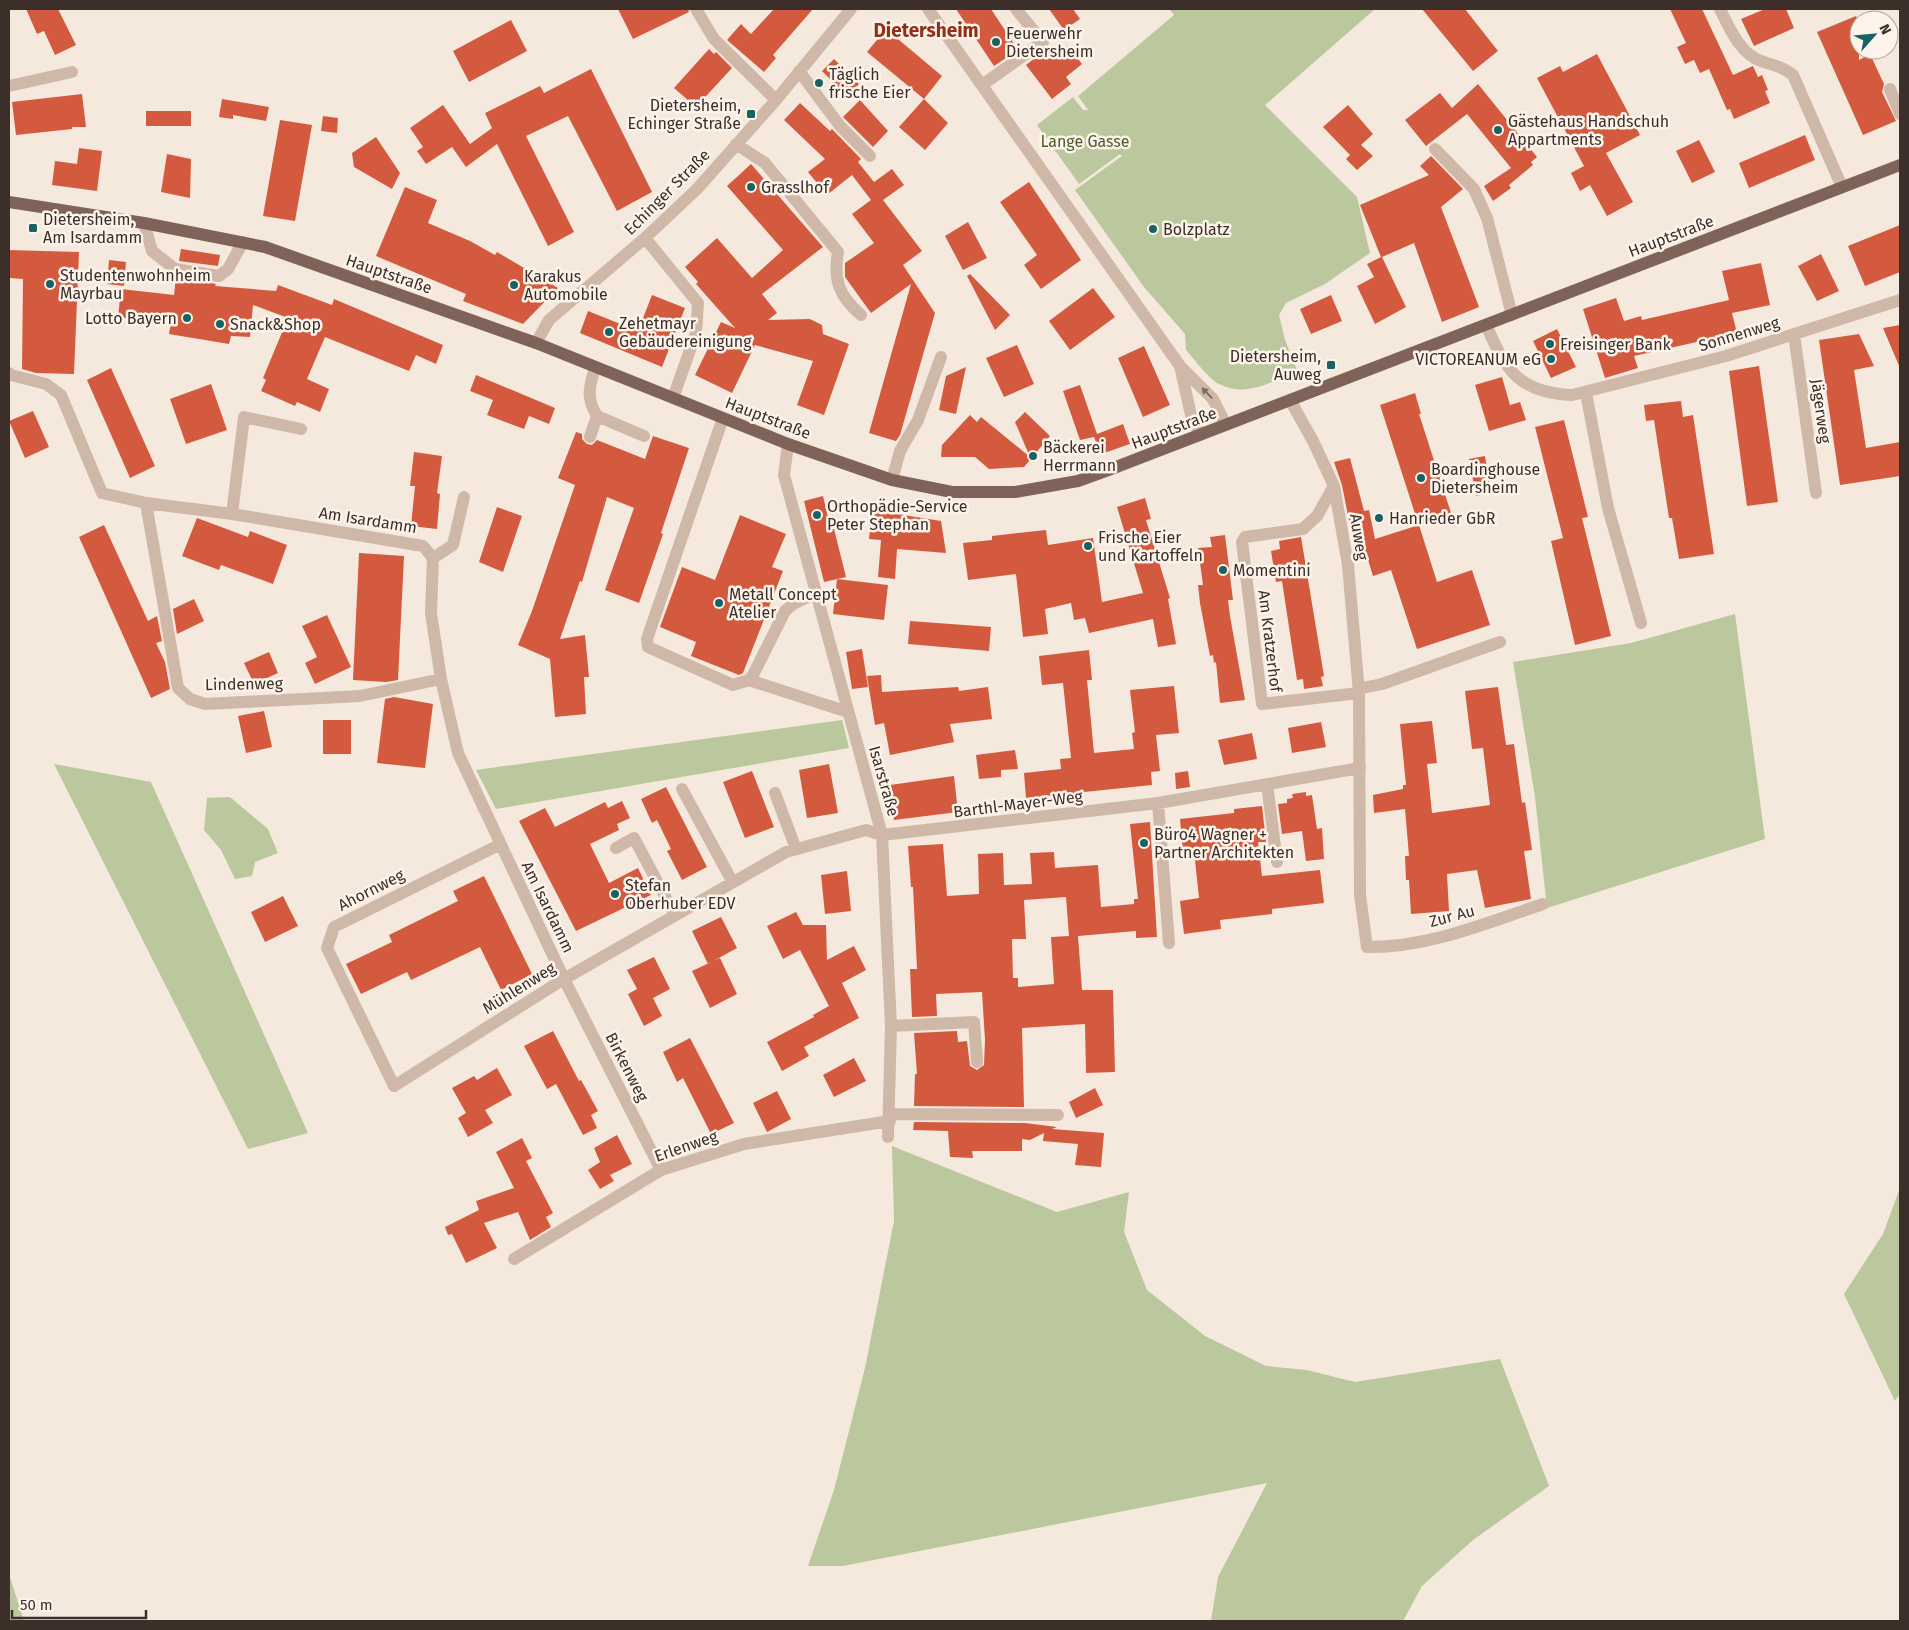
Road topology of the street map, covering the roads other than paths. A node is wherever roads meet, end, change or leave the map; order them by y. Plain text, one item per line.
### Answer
1 (696, 9) edge
2 (851, 9) edge
3 (928, 9) edge
4 (1016, 9) edge
5 (1720, 9) edge
6 (799, 71) junction
7 (72, 72) dead end
8 (982, 85) junction
9 (9, 86) edge
10 (1890, 89) dead end
11 (776, 100) junction
12 (1900, 114) edge
13 (736, 144) junction
14 (1435, 149) dead end
15 (870, 156) dead end
16 (1900, 165) edge
17 (1842, 187) junction
18 (9, 202) edge
19 (144, 223) junction
20 (645, 238) junction
21 (243, 242) junction
22 (1900, 300) edge
23 (860, 315) dead end
24 (1512, 315) junction
25 (1486, 325) junction
26 (1794, 334) junction
27 (536, 343) junction
28 (942, 357) dead end
29 (1180, 366) junction
30 (595, 368) junction
31 (9, 373) edge
32 (1586, 393) junction
33 (673, 398) junction
34 (1290, 400) junction
35 (597, 416) junction
36 (723, 418) junction
37 (1226, 425) junction
38 (301, 429) dead end
39 (1200, 435) junction
40 (644, 436) dead end
41 (590, 437) dead end
42 (788, 444) junction
43 (892, 480) junction
44 (1334, 486) junction
45 (1816, 493) dead end
46 (464, 497) dead end
47 (146, 503) junction
48 (232, 514) junction
49 (433, 558) junction
50 (816, 593) junction
51 (1641, 623) dead end
52 (1500, 642) dead end
53 (441, 679) junction
54 (749, 680) junction
55 (1359, 691) junction
56 (848, 712) junction
57 (1360, 768) junction
58 (1267, 784) junction
59 (682, 789) dead end
60 (775, 793) dead end
61 (1158, 803) junction
62 (882, 836) junction
63 (500, 844) junction
64 (616, 848) dead end
65 (796, 849) junction
66 (1277, 862) dead end
67 (732, 882) junction
68 (1543, 904) dead end
69 (675, 915) junction
70 (1169, 943) dead end
71 (1367, 947) joint
72 (564, 979) junction
73 (892, 1026) junction
74 (977, 1062) dead end
75 (394, 1086) joint
76 (1058, 1115) dead end
77 (890, 1118) junction
78 (888, 1137) dead end
79 (661, 1170) junction
80 (514, 1260) dead end

1 - 11 street
2 - 6 street, Echinger Straße
3 - 8 street
4 - 8 street
5 - 17 street
6 - 11 street, Echinger Straße
6 - 15 street
7 - 9 street
8 - 29 street
10 - 12 street
11 - 13 street, Echinger Straße
13 - 20 street, Echinger Straße
13 - 23 street
14 - 24 street
16 - 17 main road, Hauptstraße
17 - 24 main road, Hauptstraße
18 - 19 main road, Hauptstraße
19 - 21 main road, Hauptstraße
19 - 21 street
20 - 27 street, Echinger Straße
20 - 33 street
21 - 27 main road, Hauptstraße
22 - 26 street, Sonnenweg
24 - 25 main road, Hauptstraße
25 - 32 street, Sonnenweg
25 - 34 main road, Hauptstraße
26 - 32 street, Sonnenweg
26 - 45 street, Jägerweg
27 - 30 main road, Hauptstraße
28 - 43 street
37 -> 29 street
29 - 39 street
30 - 33 main road, Hauptstraße
30 - 35 street
31 - 47 street, Am Isardamm
32 - 51 street
33 - 36 main road, Hauptstraße
34 - 37 main road, Hauptstraße
34 - 44 street, Auweg
35 - 40 street
35 - 41 street
36 - 42 main road, Hauptstraße
36 - 54 street
37 - 39 main road, Hauptstraße
38 - 48 street
39 - 43 main road, Hauptstraße
42 - 43 main road, Hauptstraße
42 - 50 street, Isarstraße
44 - 55 street, Auweg
44 - 55 street, Am Kratzerhof
46 - 49 street
47 - 48 street, Am Isardamm
47 - 53 street, Lindenweg
48 - 49 street, Am Isardamm
49 - 53 street, Am Isardamm
50 - 54 street
50 - 56 street, Isarstraße
52 - 55 street
53 - 63 street, Am Isardamm
54 - 56 street
55 - 57 street, Auweg
56 - 62 street, Isarstraße
57 - 58 street, Barthl-Mayer-Weg
57 - 71 street, Auweg
58 - 61 street, Barthl-Mayer-Weg
58 - 66 street
59 - 67 street
60 - 65 street
61 - 62 street, Barthl-Mayer-Weg
61 - 70 street
62 - 65 street, Mühlenweg
62 - 73 street, Isarstraße
63 - 72 street, Am Isardamm
63 - 75 street, Ahornweg
64 - 69 street
65 - 67 street, Mühlenweg
67 - 69 street, Mühlenweg
68 - 71 street, Zur Au
69 - 72 street, Mühlenweg
72 - 75 street, Mühlenweg
72 - 79 street, Birkenweg
73 - 74 street
73 - 77 street, Isarstraße
76 - 77 street, Erlenweg
77 - 78 street, Isarstraße
77 - 79 street, Erlenweg
79 - 80 street, Erlenweg

